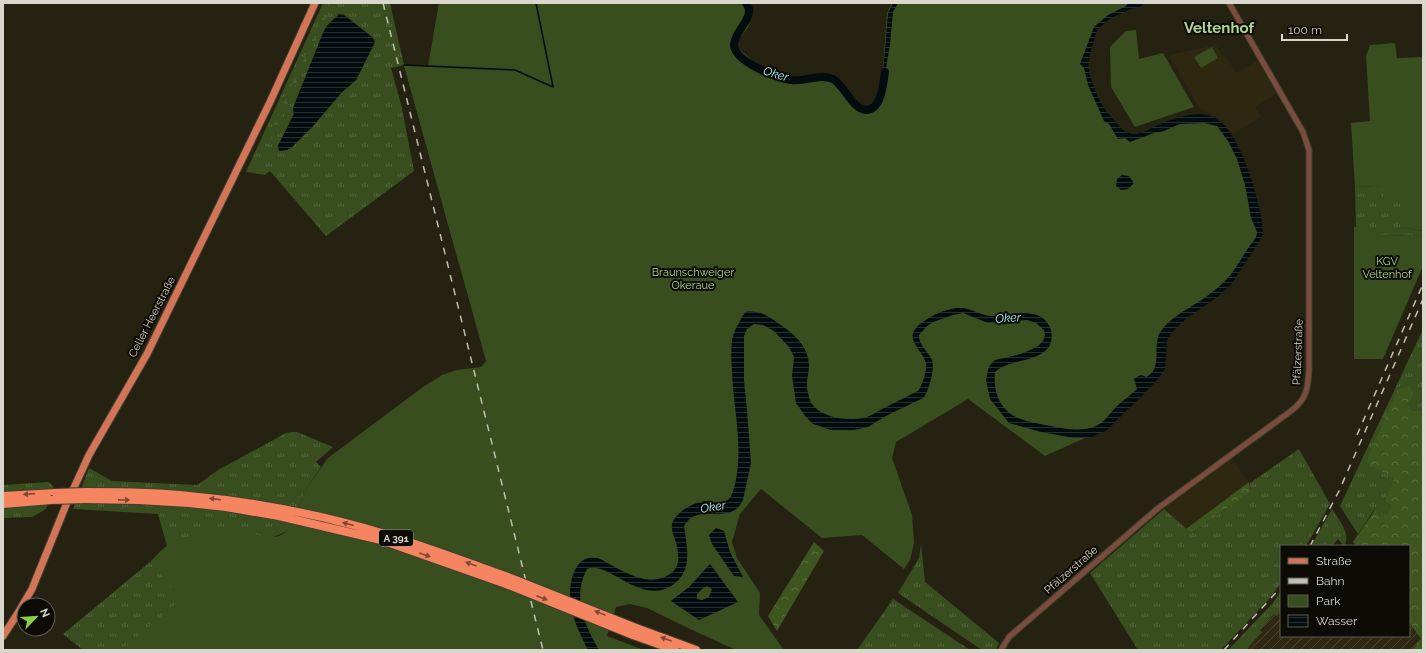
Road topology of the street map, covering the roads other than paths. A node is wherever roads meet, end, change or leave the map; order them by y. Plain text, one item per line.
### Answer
1 (315, 3) edge
2 (1230, 3) edge
3 (3, 496) edge
4 (86, 496) junction
5 (3, 504) edge
6 (634, 631) junction
7 (3, 636) edge
8 (675, 650) edge
9 (696, 650) edge
10 (1001, 650) edge

1 - 7 main road, Celler Heerstraße
2 - 10 street, Pfälzerstraße
4 -> 3 highway, A 391, bridge
4 - 5 highway, A 391, bridge
4 - 6 highway, A 391, bridge
6 - 8 highway, A 391
9 -> 6 highway, A 391

